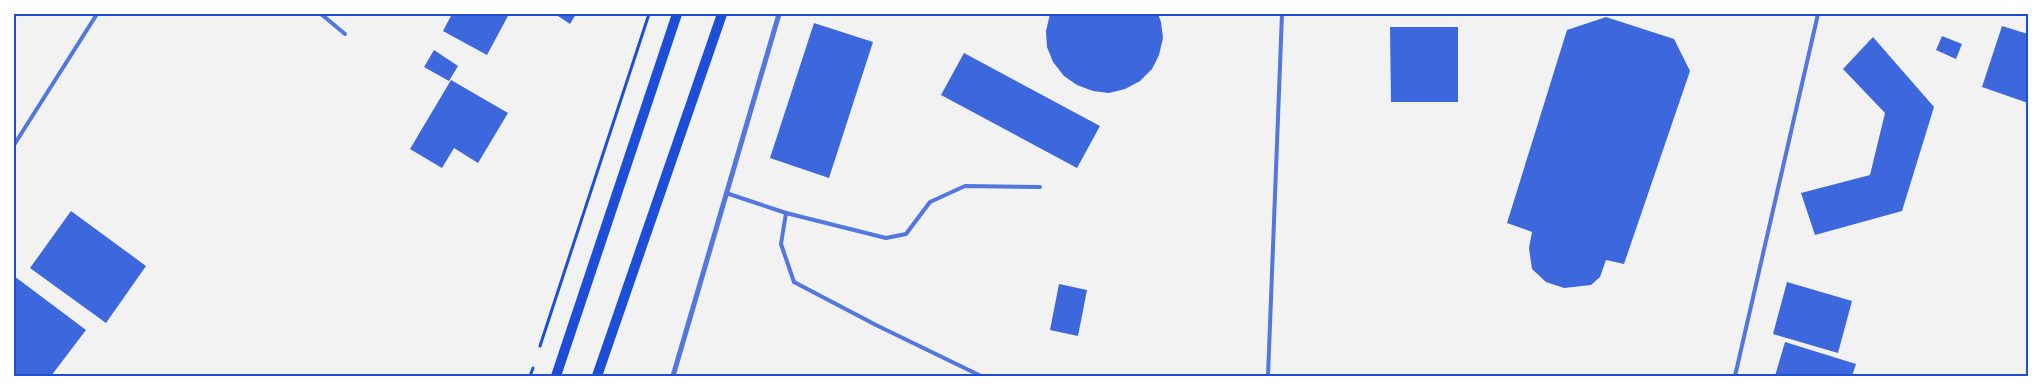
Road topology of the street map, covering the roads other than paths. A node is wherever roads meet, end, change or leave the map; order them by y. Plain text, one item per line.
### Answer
1 (97, 14) edge
2 (321, 14) edge
3 (677, 14) edge
4 (722, 14) edge
5 (779, 14) edge
6 (1282, 14) edge
7 (1818, 14) edge
8 (345, 34) dead end
9 (14, 144) edge
10 (1040, 188) dead end
11 (726, 193) junction
12 (786, 213) junction
13 (556, 376) edge
14 (597, 376) edge
15 (673, 376) edge
16 (981, 376) edge
17 (1268, 376) edge
18 (1735, 376) edge

1 - 9 lane
2 - 8 lane
3 - 13 main road
4 - 14 main road
5 - 11 street
6 - 17 lane
7 - 18 lane
10 - 12 lane
11 - 12 lane
11 - 15 street
12 - 16 lane

